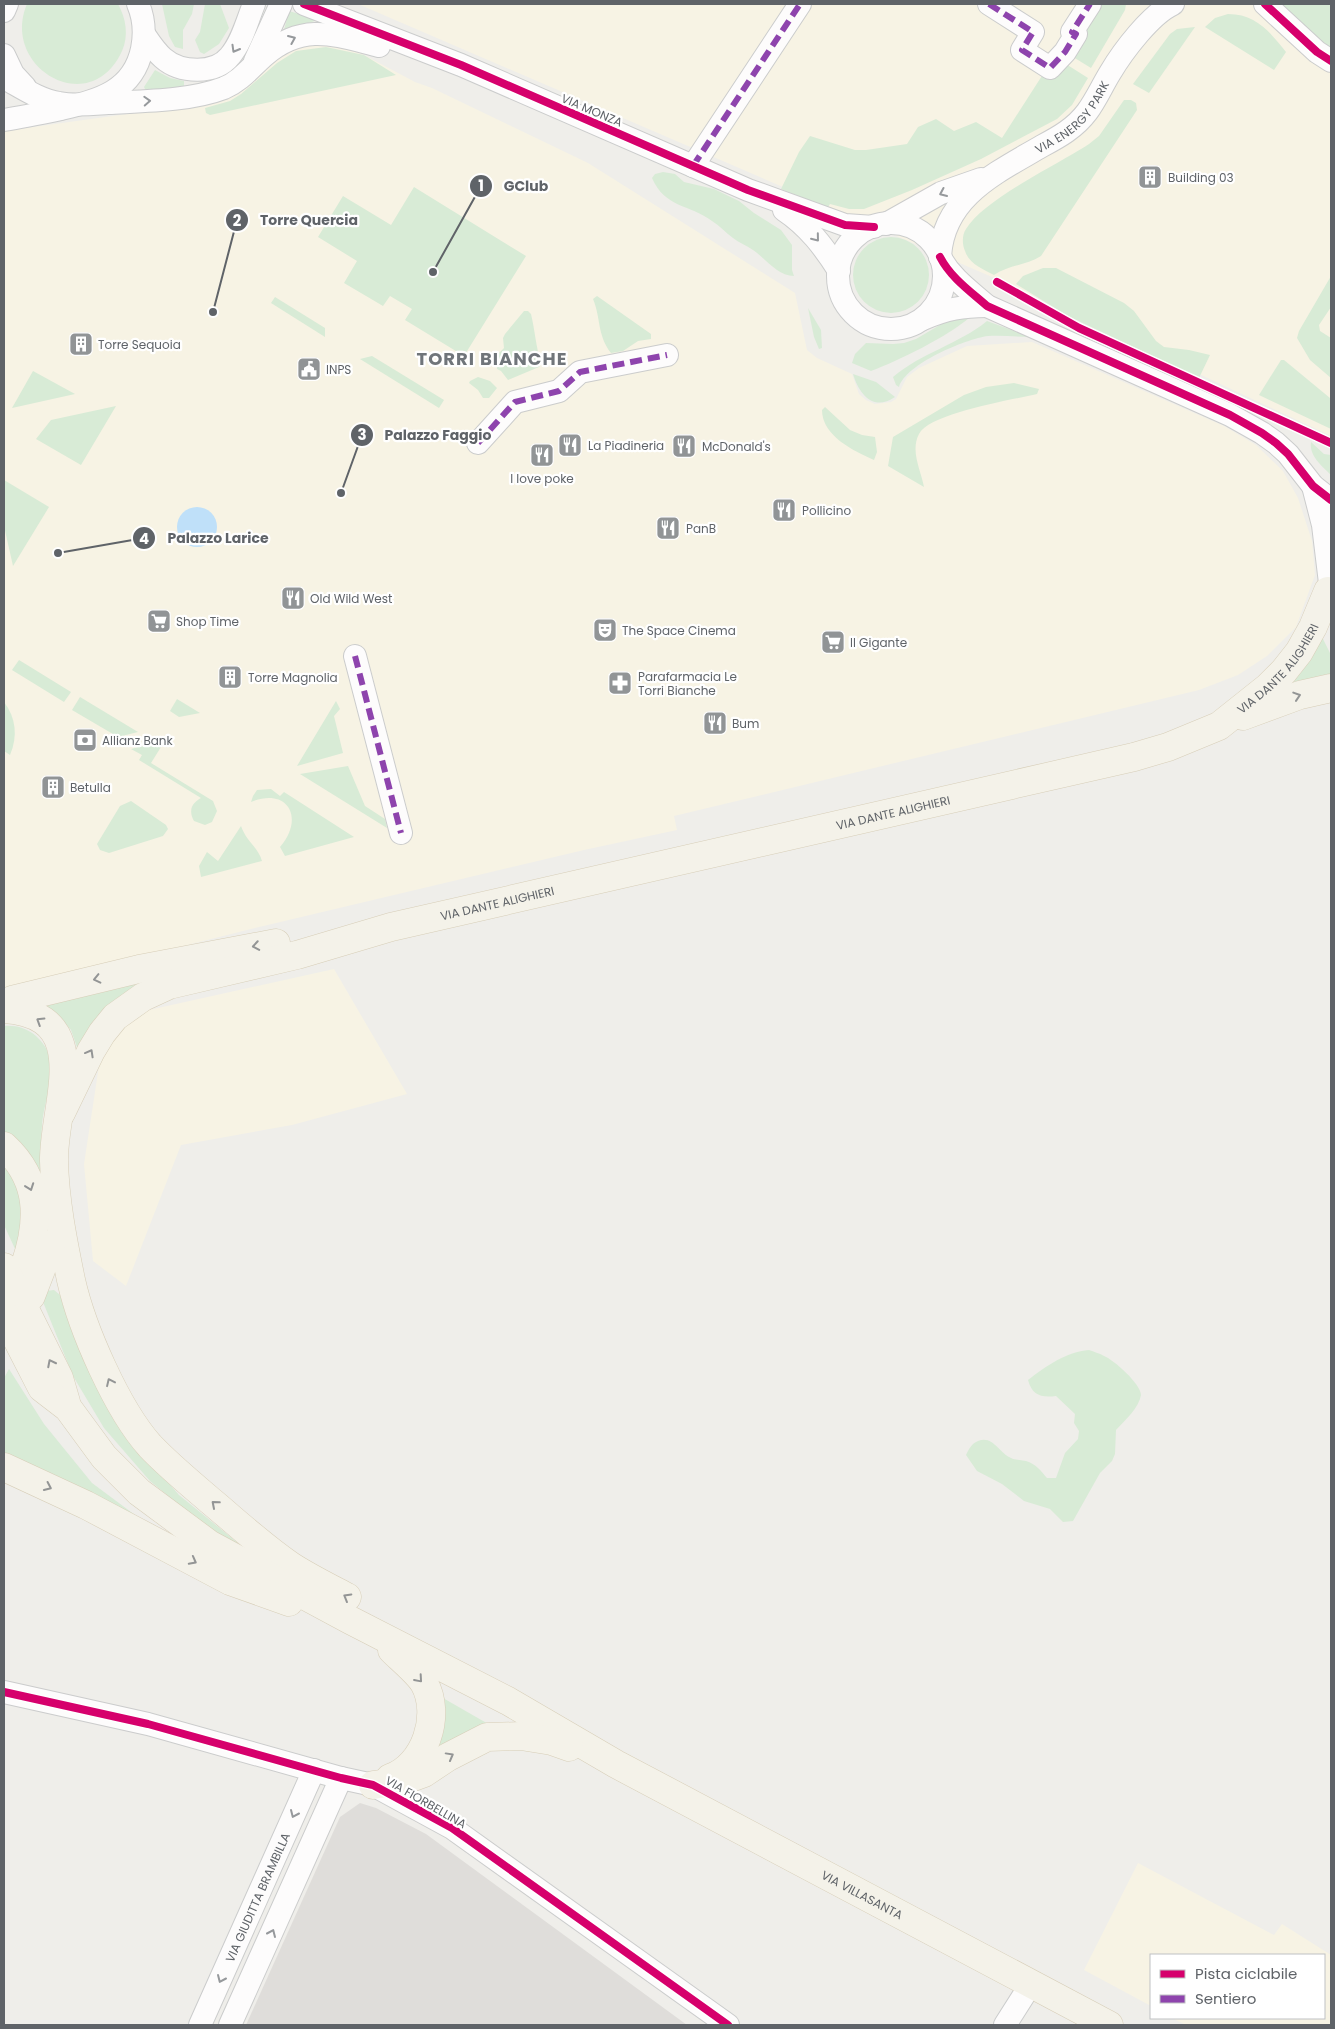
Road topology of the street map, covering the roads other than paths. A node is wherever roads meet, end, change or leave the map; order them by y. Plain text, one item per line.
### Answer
1 (7, 4) edge
2 (138, 4) edge
3 (254, 4) edge
4 (281, 4) edge
5 (304, 4) edge
6 (800, 4) edge
7 (989, 4) edge
8 (1090, 4) edge
9 (1149, 4) edge
10 (1173, 4) edge
11 (1265, 4) edge
12 (4, 11) edge
13 (144, 34) junction
14 (1136, 38) junction
15 (4, 55) edge
16 (1331, 61) edge
17 (461, 65) junction
18 (253, 66) junction
19 (4, 78) edge
20 (39, 96) junction
21 (81, 104) junction
22 (4, 120) edge
23 (692, 166) junction
24 (989, 177) junction
25 (748, 190) junction
26 (880, 226) junction
27 (940, 258) junction
28 (839, 271) junction
29 (987, 306) junction
30 (922, 319) junction
31 (666, 356) dead end
32 (478, 443) dead end
33 (1313, 486) junction
34 (1331, 500) edge
35 (1330, 585) edge
36 (1331, 628) edge
37 (356, 656) dead end
38 (1331, 688) edge
39 (1219, 726) junction
40 (401, 833) dead end
41 (391, 926) junction
42 (4, 1003) edge
43 (4, 1009) edge
44 (61, 1113) junction
45 (4, 1146) edge
46 (58, 1208) junction
47 (14, 1266) edge
48 (31, 1296) dead end
49 (4, 1314) edge
50 (4, 1320) edge
51 (26, 1357) junction
52 (68, 1408) junction
53 (4, 1467) edge
54 (361, 1626) junction
55 (4, 1692) edge
56 (566, 1734) junction
57 (616, 1764) junction
58 (314, 1770) junction
59 (341, 1778) junction
60 (373, 1784) junction
61 (1032, 1984) junction
62 (200, 2025) edge
63 (230, 2025) edge
64 (728, 2025) edge
65 (1005, 2025) edge
66 (1109, 2025) edge

1 - 12 street
2 - 13 street
3 -> 13 street
4 - 18 street
5 - 17 street, VIA MONZA
6 - 23 street
7 - 8 street
9 - 14 street, VIA ENERGY PARK
10 - 14 street, VIA ENERGY PARK
11 - 16 street
13 - 21 street
14 - 24 street, VIA ENERGY PARK
15 - 20 street
18 -> 17 street
17 - 23 street, VIA MONZA
21 -> 18 street
19 - 20 street
20 - 21 street
21 - 22 street
23 - 25 street, VIA MONZA
24 -> 26 street, VIA ENERGY PARK
24 - 27 street, VIA ENERGY PARK
25 - 26 street, VIA MONZA
25 -> 28 street, VIA MONZA
26 - 27 street
26 - 28 street
27 - 29 street
27 - 30 street
28 - 30 street
29 - 30 street
29 - 33 street
31 - 32 street
33 - 34 street
33 - 35 street
35 - 36 main road
35 - 39 main road, VIA DANTE ALIGHIERI
37 - 40 street
39 -> 38 main road
39 - 41 main road, VIA DANTE ALIGHIERI
41 -> 42 main road
44 -> 41 main road
44 -> 43 main road
44 - 46 main road
45 -> 47 main road
46 - 48 main road
56 -> 46 main road
52 -> 47 main road
49 - 51 main road
50 - 51 main road
51 - 52 main road
52 - 54 main road
53 -> 54 main road
54 - 56 main road
54 -> 60 main road
55 - 58 street, VIA FIORBELLINA
56 - 57 main road
60 -> 57 main road
57 - 61 main road, VIA VILLASANTA
58 - 59 street, VIA FIORBELLINA
58 -> 62 street, VIA GIUDITTA BRAMBILLA
59 - 60 street, VIA FIORBELLINA
63 -> 59 street
60 - 64 street, VIA FIORBELLINA
61 - 65 street
61 - 66 main road, VIA VILLASANTA

